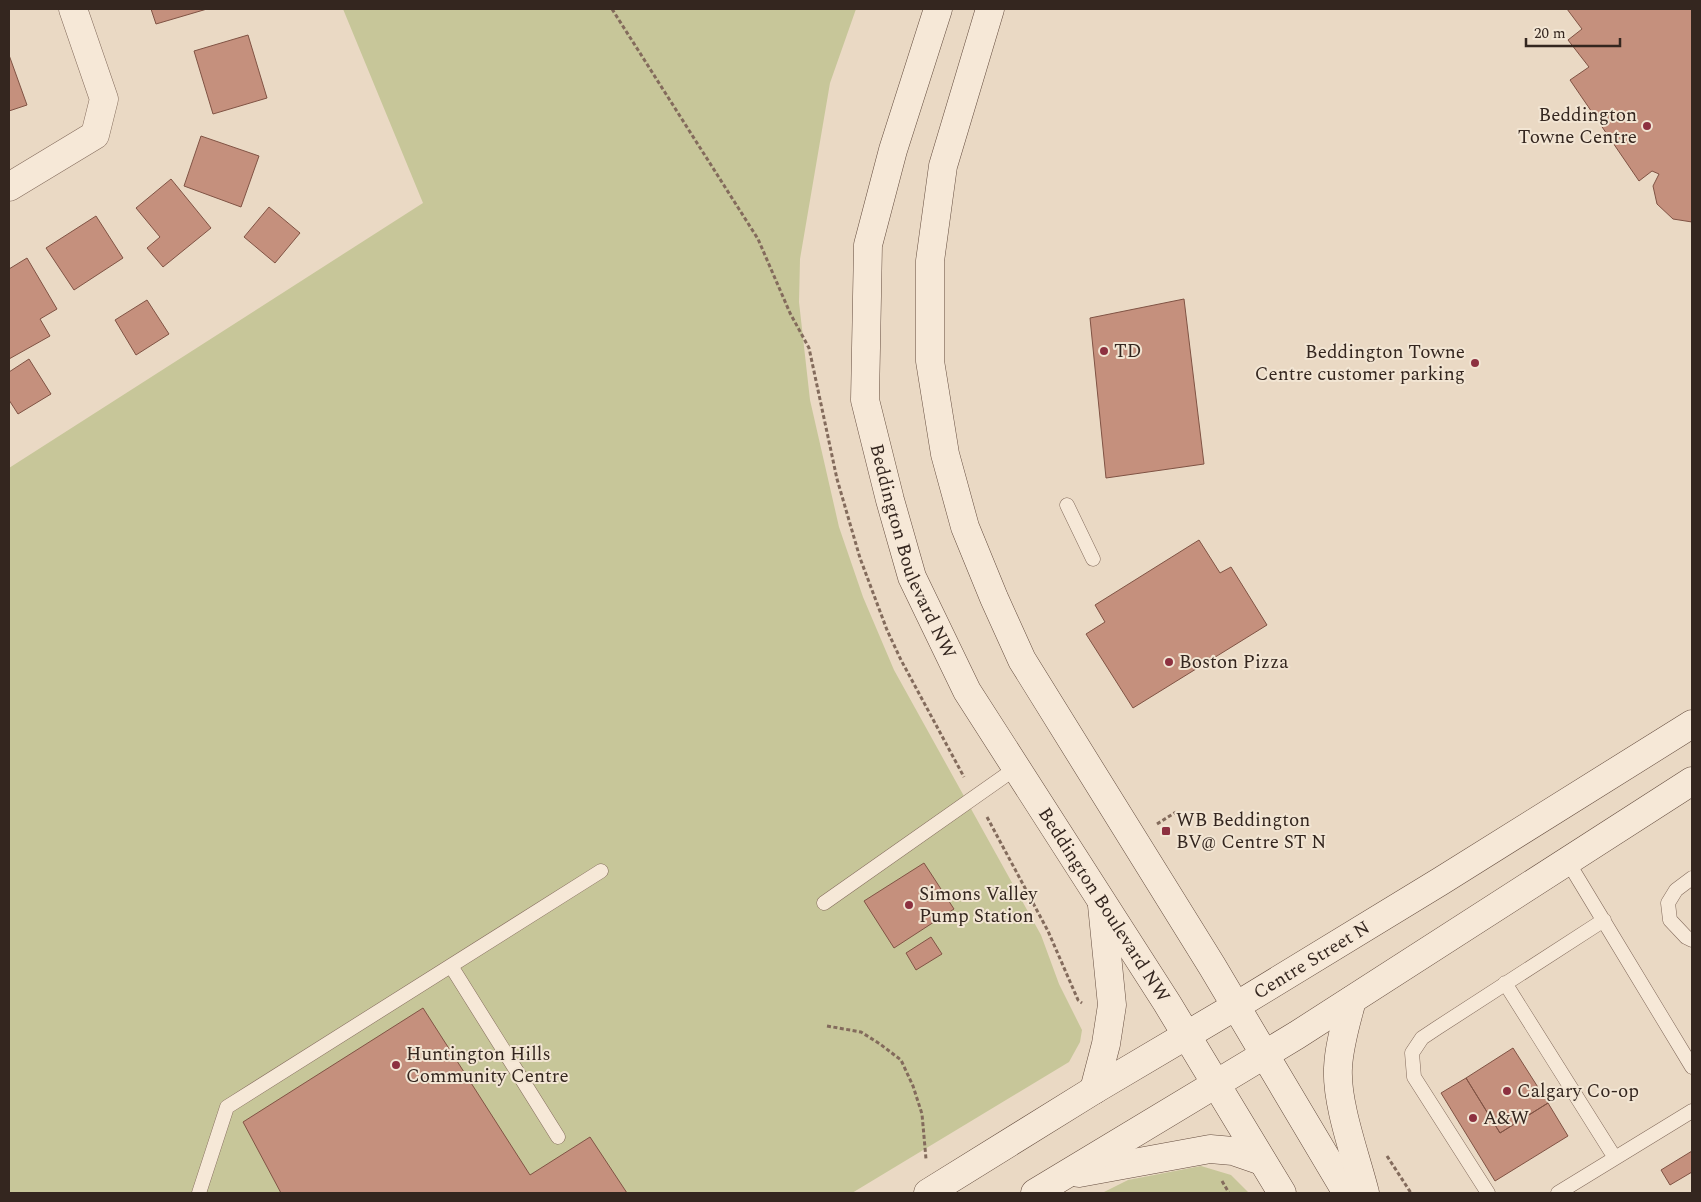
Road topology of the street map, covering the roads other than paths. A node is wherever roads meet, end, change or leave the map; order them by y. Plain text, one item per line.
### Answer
1 (73, 9) edge
2 (938, 9) edge
3 (990, 9) edge
4 (9, 187) edge
5 (1067, 505) dead end
6 (1093, 560) dead end
7 (1692, 724) edge
8 (1016, 768) junction
9 (1692, 781) edge
10 (1568, 862) junction
11 (601, 870) dead end
12 (1692, 878) edge
13 (1102, 901) junction
14 (824, 903) dead end
15 (1604, 920) junction
16 (1692, 940) edge
17 (451, 966) junction
18 (1505, 983) junction
19 (1352, 1000) junction
20 (1236, 1006) junction
21 (1187, 1034) junction
22 (1258, 1042) junction
23 (1692, 1067) edge
24 (1216, 1082) junction
25 (1094, 1090) junction
26 (1692, 1111) edge
27 (558, 1137) dead end
28 (1615, 1158) junction
29 (1262, 1161) junction
30 (1060, 1177) junction
31 (199, 1193) edge
32 (928, 1193) edge
33 (1035, 1193) edge
34 (1282, 1193) edge
35 (1347, 1193) edge
36 (1365, 1193) edge
37 (1488, 1193) edge
38 (1558, 1193) edge

1 - 4 main road
2 - 8 main road, Beddington Boulevard NW
3 - 20 main road
5 - 6 lane
7 - 20 main road, Centre Street N
8 - 13 main road, Beddington Boulevard NW
8 - 14 lane
9 - 10 main road
10 - 15 lane
10 - 19 main road
11 - 17 lane
12 - 16 lane
13 - 21 main road, Beddington Boulevard NW
13 - 25 main road
15 - 18 lane
15 - 23 lane
17 - 27 lane
17 - 31 lane
18 - 28 lane
18 - 37 lane
19 - 22 main road
19 - 36 main road
20 - 21 main road, Centre Street N
20 - 22 main road
21 - 24 main road, Beddington Boulevard NW
21 - 25 main road, Centre Street N
22 - 24 main road
22 - 35 main road
24 - 29 main road, Beddington Boulevard NW
24 - 30 main road
25 - 32 main road, Centre Street N
26 - 28 lane
28 - 38 lane
29 - 30 main road
29 - 34 main road, Beddington Boulevard NW
30 - 33 main road

